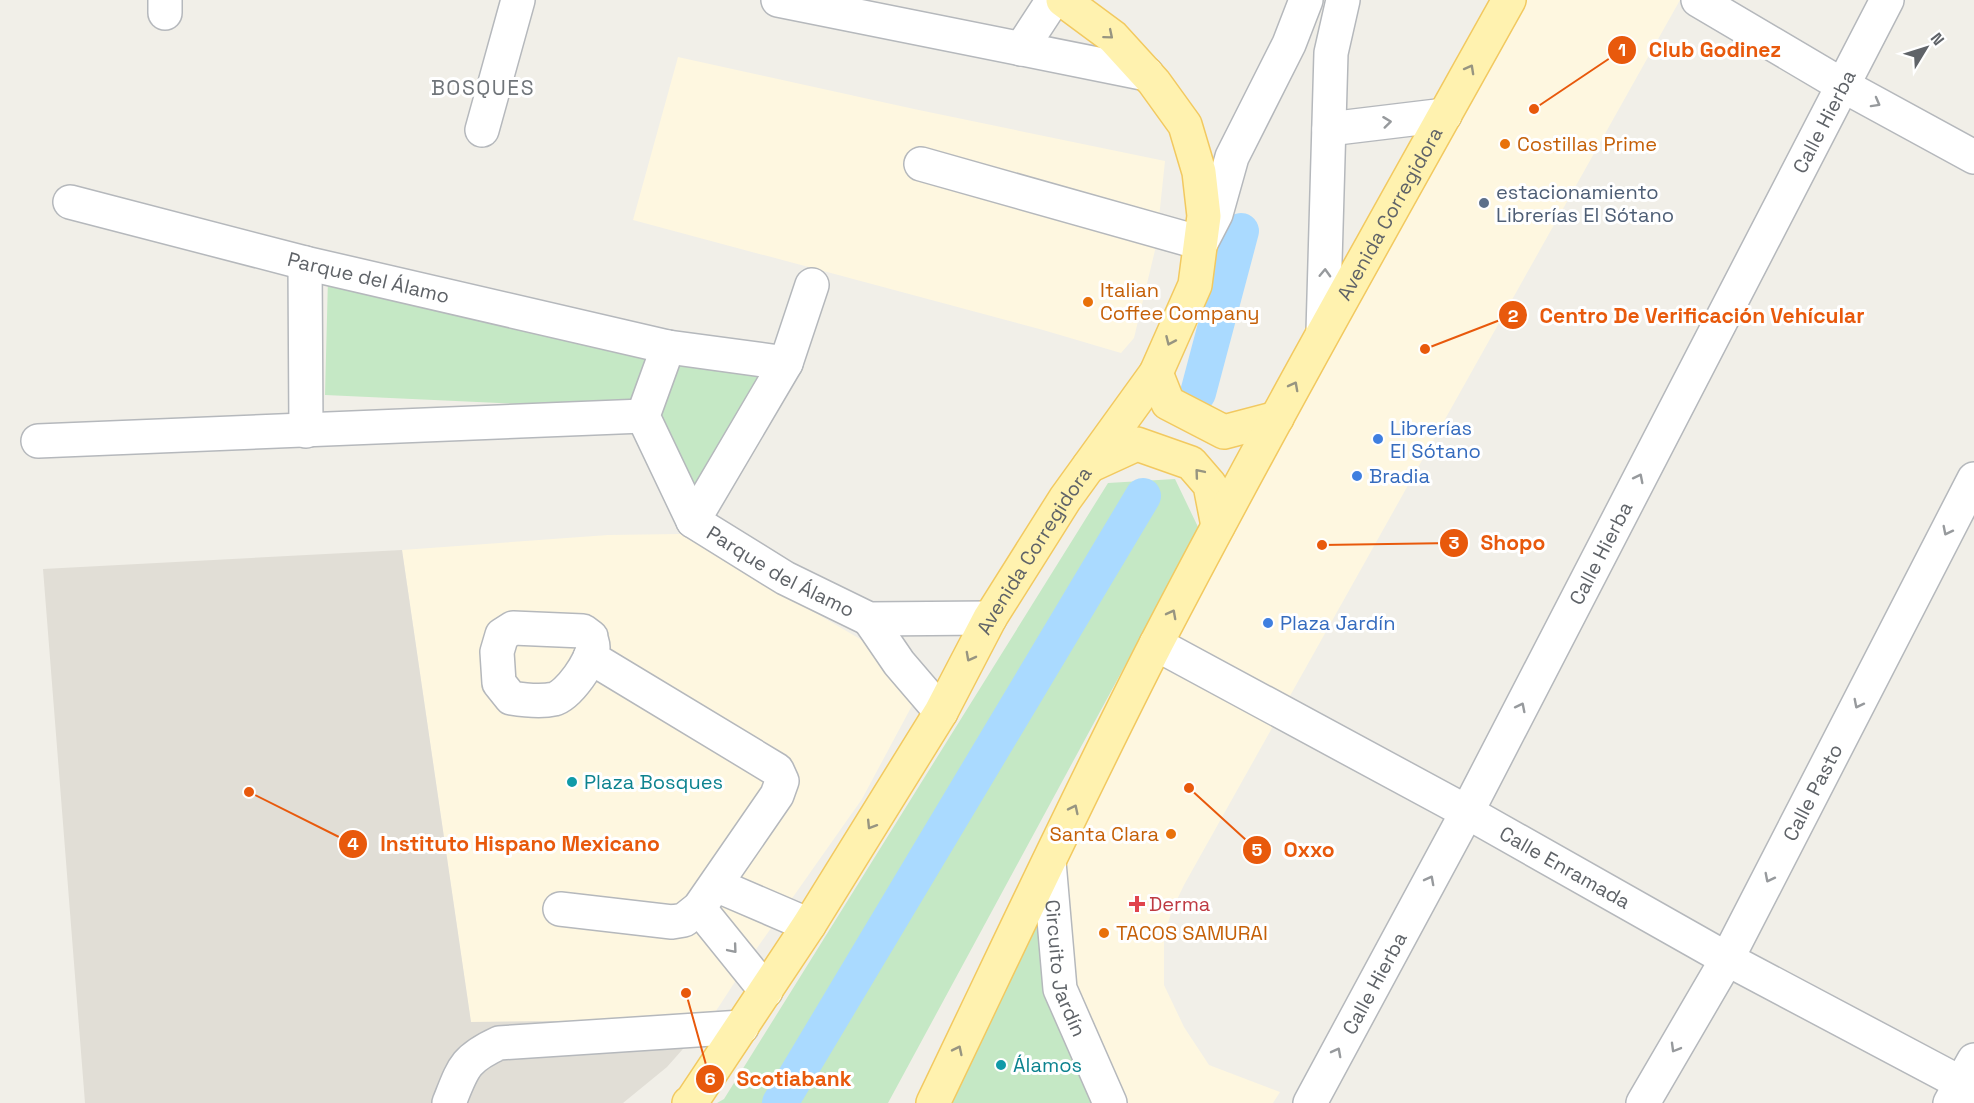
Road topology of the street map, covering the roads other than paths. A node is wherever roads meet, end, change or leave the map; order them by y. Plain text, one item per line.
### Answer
1 (518, 0) edge
2 (778, 0) edge
3 (1053, 0) edge
4 (1063, 0) edge
5 (1306, 0) edge
6 (1343, 0) edge
7 (1509, 0) edge
8 (1698, 0) edge
9 (1887, 0) edge
10 (1022, 49) junction
11 (1147, 74) junction
12 (1842, 85) junction
13 (1445, 115) junction
14 (1329, 129) junction
15 (482, 130) dead end
16 (1974, 157) edge
17 (921, 164) dead end
18 (70, 202) dead end
19 (1201, 243) junction
20 (305, 263) junction
21 (812, 285) dead end
22 (1323, 332) junction
23 (668, 347) junction
24 (786, 363) junction
25 (1156, 373) junction
26 (643, 416) junction
27 (1277, 418) junction
28 (306, 431) junction
29 (38, 441) dead end
30 (1086, 468) junction
31 (1974, 479) edge
32 (693, 522) junction
33 (1218, 526) junction
34 (869, 618) junction
35 (990, 618) junction
36 (1156, 644) junction
37 (590, 657) dead end
38 (941, 712) junction
39 (1467, 812) junction
40 (1049, 862) junction
41 (708, 896) junction
42 (560, 909) dead end
43 (809, 925) junction
44 (1727, 959) junction
45 (766, 991) junction
46 (742, 1027) junction
47 (1965, 1084) edge
48 (449, 1103) edge
49 (689, 1103) edge
50 (933, 1103) edge
51 (1110, 1103) edge
52 (1310, 1103) edge
53 (1643, 1103) edge

1 - 15 street
2 - 10 street
3 - 10 street
4 -> 11 main road, Avenida Corregidora
5 - 19 street
6 - 14 street
13 -> 7 main road, Avenida Corregidora
8 - 12 street
9 - 12 street, Calle Hierba
10 - 11 street
11 - 19 main road, Avenida Corregidora
12 -> 16 street
39 -> 12 street, Calle Hierba
14 -> 13 street
13 - 22 main road, Avenida Corregidora
22 -> 14 street
17 - 19 street
18 - 20 street, Parque del Álamo
19 -> 25 main road, Avenida Corregidora
20 - 23 street, Parque del Álamo
20 - 28 street
21 - 24 street, Parque del Álamo
27 -> 22 main road, Avenida Corregidora
23 - 24 street, Parque del Álamo
23 - 26 street
24 - 32 street, Parque del Álamo
25 - 27 main road
25 - 30 main road, Avenida Corregidora
26 - 28 street
26 - 32 street, Parque del Álamo
27 - 33 main road, Avenida Corregidora
28 - 29 street
33 -> 30 main road
30 - 35 main road, Avenida Corregidora
31 -> 44 street, Calle Pasto
32 - 34 street, Parque del Álamo
36 -> 33 main road, Avenida Corregidora
34 - 35 street, Parque del Álamo
34 - 38 street, Parque del Álamo
35 -> 38 main road, Avenida Corregidora
36 - 39 street, Calle Enramada
40 -> 36 main road, Avenida Corregidora
37 - 41 street
38 -> 43 main road, Avenida Corregidora
39 - 44 street, Calle Enramada
52 -> 39 street, Calle Hierba
50 -> 40 main road, Avenida Corregidora
40 - 51 street, Circuito Jardín
41 - 42 street
41 - 43 street
41 -> 45 street
43 - 45 main road, Avenida Corregidora
44 - 47 street, Calle Enramada
44 -> 53 street, Calle Pasto
45 - 46 main road, Avenida Corregidora
46 - 48 street
46 - 49 main road, Avenida Corregidora

